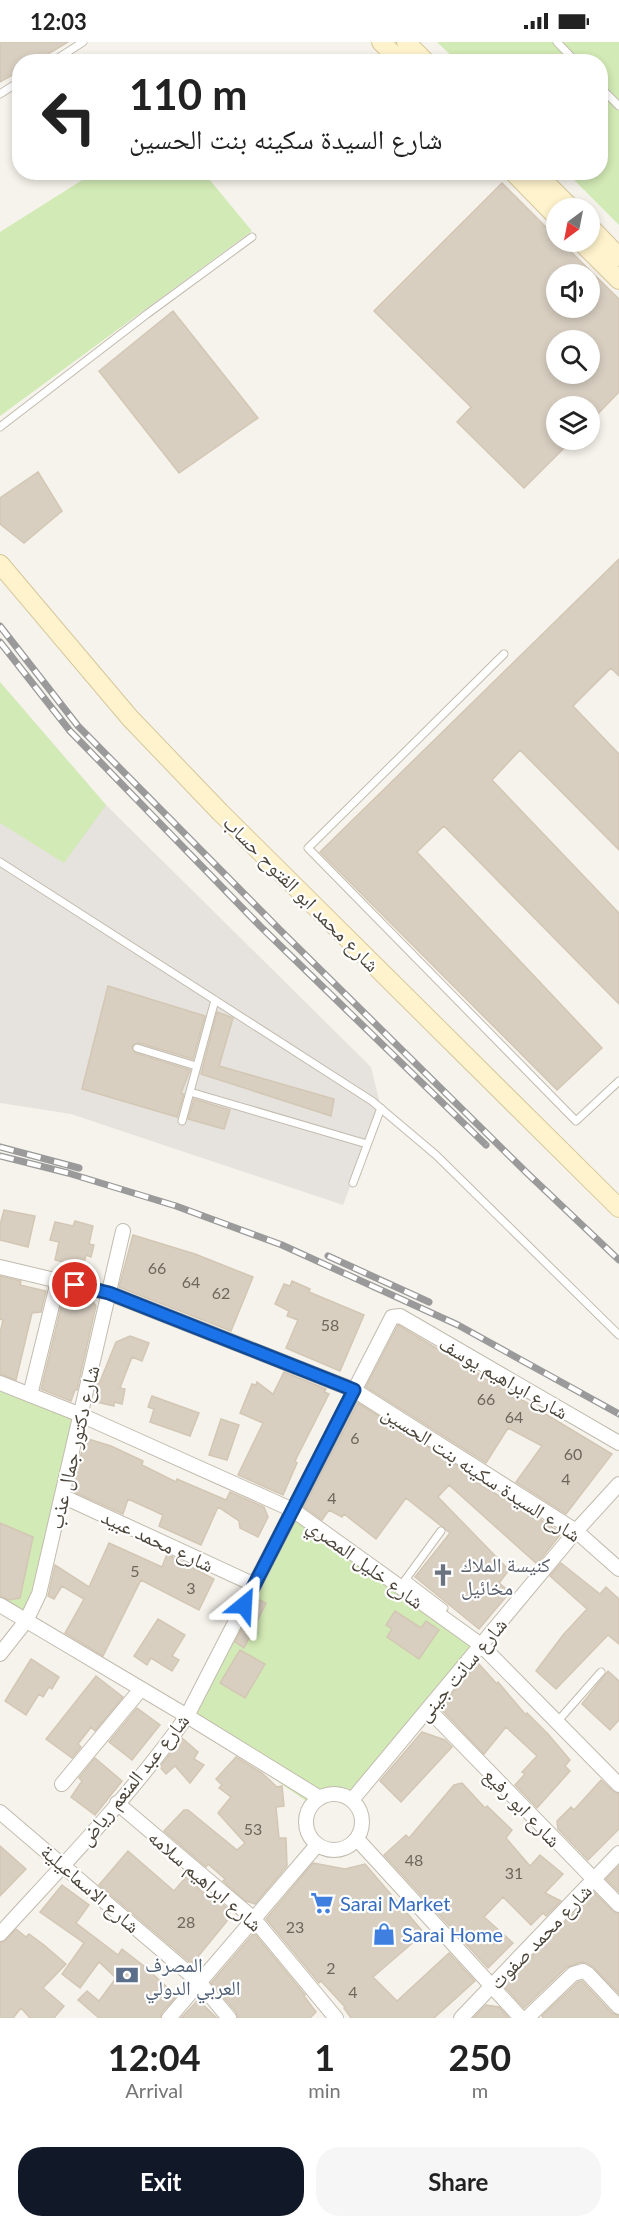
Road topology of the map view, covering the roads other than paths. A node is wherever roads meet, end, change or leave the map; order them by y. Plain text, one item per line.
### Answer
1 (83, 42) edge
2 (381, 42) edge
3 (406, 42) edge
4 (558, 42) edge
5 (64, 54) edge
6 (392, 54) edge
7 (418, 54) edge
8 (569, 54) edge
9 (608, 95) edge
10 (619, 106) edge
11 (521, 180) edge
12 (544, 180) edge
13 (561, 198) edge
14 (546, 206) edge
15 (252, 237) dead end
16 (600, 237) edge
17 (591, 252) edge
18 (619, 257) edge
19 (619, 280) edge
20 (0, 427) edge
21 (0, 564) edge
22 (504, 654) dead end
23 (0, 862) edge
24 (215, 1000) junction
25 (137, 1048) dead end
26 (196, 1066) junction
27 (619, 1082) edge
28 (190, 1092) junction
29 (381, 1108) junction
30 (182, 1121) dead end
31 (368, 1144) junction
32 (353, 1183) dead end
33 (619, 1208) edge
34 (123, 1231) dead end
35 (0, 1267) edge
36 (58, 1281) junction
37 (109, 1293) junction
38 (390, 1319) joint
39 (619, 1335) edge
40 (0, 1383) edge
41 (354, 1390) junction
42 (30, 1395) junction
43 (81, 1414) junction
44 (619, 1443) edge
45 (619, 1484) edge
46 (62, 1496) junction
47 (293, 1510) junction
48 (441, 1531) dead end
49 (576, 1531) junction
50 (619, 1569) edge
51 (403, 1583) junction
52 (255, 1585) junction
53 (0, 1605) edge
54 (444, 1608) dead end
55 (26, 1620) junction
56 (481, 1645) junction
57 (0, 1654) edge
58 (601, 1672) dead end
59 (141, 1689) junction
60 (428, 1709) junction
61 (187, 1716) junction
62 (557, 1722) junction
63 (62, 1784) dead end
64 (619, 1785) edge
65 (320, 1798) junction
66 (352, 1800) junction
67 (117, 1803) junction
68 (0, 1812) edge
69 (357, 1839) junction
70 (317, 1845) junction
71 (619, 1853) edge
72 (64, 1864) junction
73 (594, 1879) junction
74 (619, 1905) edge
75 (254, 1918) junction
76 (0, 1934) edge
77 (199, 1982) junction
78 (492, 1986) junction
79 (619, 2007) edge
80 (169, 2018) edge
81 (229, 2018) edge
82 (336, 2018) edge
83 (461, 2018) edge
84 (521, 2018) edge
85 (527, 2018) edge

1 - 5 lane
2 - 6 street
3 - 7 street
4 - 8 lane
9 - 10 lane
11 - 14 street
12 - 13 street
15 - 20 lane
16 - 18 street
17 - 19 street
21 - 33 street, شارع محمد ابو الفتوح حساب
22 - 27 lane
23 - 24 lane
24 - 26 lane
24 - 29 lane
25 - 26 lane
26 - 28 lane
28 - 30 lane
28 - 31 lane
29 - 31 lane
29 - 39 lane
31 - 32 lane
34 - 37 street, شارع دكتور جمال عذب
35 - 36 street, شارع السيدة سكينه بنت الحسين
36 - 37 street, شارع السيدة سكينه بنت الحسين
36 - 42 street
37 - 41 street, شارع السيدة سكينه بنت الحسين
37 - 43 street, شارع دكتور جمال عذب
38 - 41 street, شارع عبد المنعم رياض
38 - 44 street, شارع ابراهيم يوسف
40 - 42 street, شارع خليل المصري
41 - 47 street, شارع عبد المنعم رياض
41 - 49 street, شارع السيدة سكينه بنت الحسين
42 - 43 street, شارع خليل المصري
43 - 46 street, شارع دكتور جمال عذب
43 - 47 street, شارع خليل المصري
45 - 49 street, شارع سانت جينى
46 - 52 street, شارع محمد عبيد
46 - 55 street, شارع دكتور جمال عذب
47 - 51 street, شارع خليل المصري
47 - 52 street, شارع عبد المنعم رياض
48 - 51 lane
49 - 50 street, شارع السيدة سكينه بنت الحسين
49 - 56 street, شارع سانت جينى
51 - 54 lane
51 - 56 street, شارع خليل المصري
52 - 61 street, شارع عبد المنعم رياض
53 - 55 street
55 - 57 street, شارع دكتور جمال عذب
55 - 59 street
56 - 60 street, شارع سانت جينى
56 - 62 street, شارع خليل المصري
58 - 62 lane
59 - 61 street
59 - 63 street
60 - 66 street, شارع سانت جينى
60 - 73 street, شارع ابو رفيع
61 - 65 street
61 - 67 street, شارع عبد المنعم رياض
62 - 64 street, شارع خليل المصري
65 - 66 street
65 - 70 street
66 - 69 street
67 - 72 street, شارع عبد المنعم رياض
67 - 75 street, شارع ابراهيم سلامه
68 - 72 street, شارع الاسماعيلية
69 - 70 street
69 - 78 street
70 - 75 street
71 - 73 street, شارع محمد صفوت
72 - 76 street, شارع عبد المنعم رياض
72 - 77 street, شارع الاسماعيلية
73 - 74 street, شارع ابو رفيع
73 - 78 street, شارع محمد صفوت
75 - 77 street
75 - 82 street, شارع ابراهيم سلامه
77 - 80 street
77 - 81 street, شارع الاسماعيلية
78 - 83 street, شارع محمد صفوت
78 - 84 street
79 - 85 street

